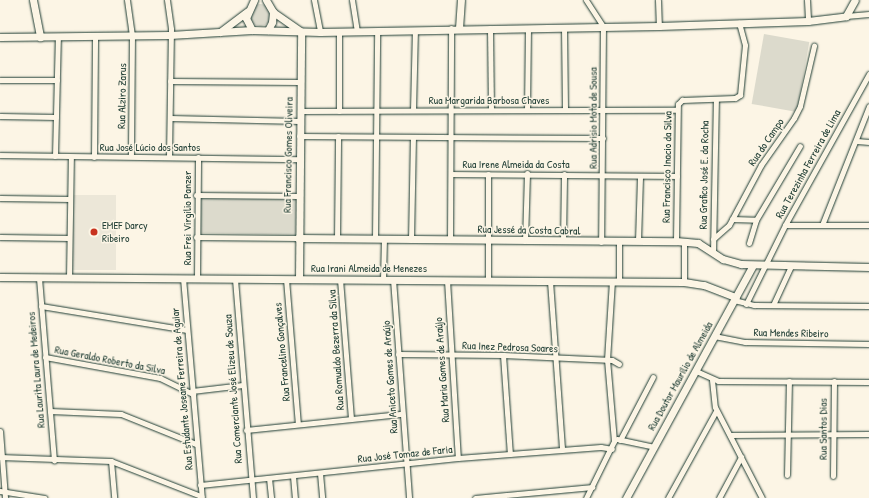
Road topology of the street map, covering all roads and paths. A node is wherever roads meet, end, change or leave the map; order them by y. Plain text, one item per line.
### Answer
1 (34, 0) edge
2 (127, 0) edge
3 (167, 0) edge
4 (314, 0) edge
5 (352, 0) edge
6 (461, 0) edge
7 (586, 0) edge
8 (594, 0) edge
9 (658, 0) edge
10 (808, 0) edge
11 (848, 0) edge
12 (855, 0) edge
13 (253, 2) edge
14 (267, 3) edge
15 (592, 8) junction
16 (247, 12) junction
17 (273, 12) junction
18 (848, 13) junction
19 (869, 14) edge
20 (808, 21) junction
21 (739, 23) junction
22 (603, 26) junction
23 (658, 26) junction
24 (564, 27) junction
25 (451, 28) junction
26 (459, 28) junction
27 (490, 28) junction
28 (528, 28) junction
29 (252, 30) junction
30 (268, 30) junction
31 (415, 30) junction
32 (339, 31) junction
33 (357, 31) junction
34 (377, 31) junction
35 (302, 32) junction
36 (320, 32) junction
37 (217, 33) junction
38 (132, 35) junction
39 (170, 35) junction
40 (58, 36) junction
41 (95, 36) junction
42 (0, 37) edge
43 (40, 37) junction
44 (814, 46) dead end
45 (869, 74) edge
46 (0, 80) edge
47 (57, 80) junction
48 (170, 81) junction
49 (300, 82) junction
50 (716, 99) junction
51 (869, 106) edge
52 (603, 109) junction
53 (413, 110) junction
54 (451, 110) junction
55 (491, 110) junction
56 (526, 110) junction
57 (565, 110) junction
58 (677, 110) junction
59 (300, 111) junction
60 (339, 111) junction
61 (376, 111) junction
62 (0, 116) edge
63 (56, 117) junction
64 (170, 118) junction
65 (300, 121) junction
66 (299, 136) junction
67 (338, 136) junction
68 (376, 136) junction
69 (413, 137) junction
70 (450, 137) junction
71 (603, 138) junction
72 (857, 141) junction
73 (869, 142) edge
74 (800, 146) dead end
75 (0, 155) edge
76 (55, 156) junction
77 (131, 156) junction
78 (71, 157) junction
79 (94, 157) junction
80 (169, 157) junction
81 (198, 157) junction
82 (299, 159) junction
83 (526, 173) junction
84 (451, 174) junction
85 (488, 174) junction
86 (564, 174) junction
87 (602, 176) junction
88 (640, 176) junction
89 (677, 176) junction
90 (196, 195) junction
91 (298, 196) junction
92 (0, 198) edge
93 (70, 199) junction
94 (732, 219) junction
95 (756, 220) junction
96 (785, 225) junction
97 (822, 225) junction
98 (869, 225) edge
99 (196, 236) junction
100 (0, 237) edge
101 (70, 238) junction
102 (298, 238) junction
103 (337, 239) junction
104 (375, 239) junction
105 (384, 239) junction
106 (713, 239) junction
107 (411, 240) junction
108 (450, 240) junction
109 (489, 240) junction
110 (525, 241) junction
111 (563, 241) junction
112 (619, 241) junction
113 (638, 241) junction
114 (680, 241) junction
115 (601, 242) junction
116 (749, 242) dead end
117 (713, 252) junction
118 (753, 265) junction
119 (766, 266) junction
120 (791, 266) junction
121 (869, 266) edge
122 (0, 277) edge
123 (39, 278) junction
124 (69, 278) junction
125 (183, 278) junction
126 (197, 278) junction
127 (235, 278) junction
128 (286, 279) junction
129 (299, 279) junction
130 (340, 279) junction
131 (383, 279) junction
132 (393, 279) junction
133 (447, 280) junction
134 (488, 281) junction
135 (550, 281) junction
136 (616, 281) junction
137 (684, 282) junction
138 (735, 299) junction
139 (746, 304) junction
140 (773, 305) junction
141 (41, 306) junction
142 (869, 306) edge
143 (187, 330) junction
144 (714, 336) junction
145 (869, 344) edge
146 (398, 354) junction
147 (450, 354) junction
148 (503, 355) junction
149 (45, 357) junction
150 (554, 358) junction
151 (607, 360) junction
152 (619, 364) dead end
153 (696, 371) junction
154 (652, 377) dead end
155 (712, 380) junction
156 (789, 381) junction
157 (834, 381) junction
158 (869, 382) edge
159 (243, 386) junction
160 (192, 393) junction
161 (716, 411) junction
162 (50, 412) junction
163 (402, 414) junction
164 (351, 419) junction
165 (298, 424) junction
166 (0, 430) edge
167 (246, 430) junction
168 (787, 433) junction
169 (833, 434) junction
170 (869, 434) edge
171 (730, 435) junction
172 (617, 439) junction
173 (196, 444) junction
174 (654, 447) junction
175 (612, 449) junction
176 (562, 450) junction
177 (510, 454) junction
178 (741, 457) junction
179 (1, 458) edge
180 (458, 458) junction
181 (54, 460) junction
182 (111, 461) junction
183 (406, 464) junction
184 (320, 473) junction
185 (787, 475) dead end
186 (293, 476) junction
187 (833, 476) dead end
188 (269, 478) junction
189 (250, 480) junction
190 (200, 485) junction
191 (592, 486) junction
192 (3, 491) edge
193 (201, 497) edge
194 (6, 498) edge
195 (44, 498) edge
196 (114, 498) edge
197 (253, 498) edge
198 (271, 498) edge
199 (295, 498) edge
200 (322, 498) edge
201 (409, 498) edge
202 (475, 498) edge
203 (586, 498) edge
204 (626, 498) edge
205 (668, 498) edge
206 (719, 498) edge
207 (762, 498) edge

1 - 43 street
2 - 38 street, Rua Alziro Zarus
3 - 39 street
4 - 36 street
5 - 33 street
6 - 26 street
7 - 15 street
8 - 15 street
9 - 23 street
10 - 20 street
11 - 18 street
12 - 18 street
13 - 14 street
13 - 16 street
14 - 17 street
15 - 22 street
16 - 29 street
16 - 37 street
17 - 30 street
17 - 35 street
18 - 19 street
18 - 20 street
20 - 21 street
21 - 23 street
21 - 50 street
22 - 23 street
22 - 24 street
22 - 52 street, Rua Adrisio Mota de Sousa
24 - 28 street
24 - 57 street
25 - 26 street
25 - 31 street
25 - 54 street
26 - 27 street
27 - 28 street
27 - 55 street
28 - 56 street
29 - 30 street
29 - 37 street
30 - 35 street
31 - 34 street
31 - 53 street
32 - 33 street
32 - 36 street
32 - 60 street
33 - 34 street
34 - 61 street
35 - 36 street
35 - 49 street, Rua Francisco Gomes Oliveira
37 - 39 street
38 - 39 street
38 - 41 street
38 - 77 street, Rua Alziro Zarus
39 - 48 street
40 - 41 street
40 - 43 street
40 - 47 street
41 - 79 street
42 - 43 street
44 - 94 street, Rua do Campo
45 - 96 street, Rua Terezinha Ferreira de Lima
46 - 47 street
47 - 63 street
48 - 49 street
48 - 64 street
49 - 59 street, Rua Francisco Gomes Oliveira
50 - 58 street, Rua Francisco Inacio da Silva
50 - 106 street, Rua Grafico José E. da Rocha
51 - 72 street
52 - 57 street, Rua Margarida Barbosa Chaves
52 - 58 street, Rua Margarida Barbosa Chaves
52 - 71 street, Rua Adrisio Mota de Sousa
53 - 54 street, Rua Margarida Barbosa Chaves
53 - 61 street, Rua Margarida Barbosa Chaves
54 - 55 street, Rua Margarida Barbosa Chaves
54 - 70 street
55 - 56 street, Rua Margarida Barbosa Chaves
56 - 57 street, Rua Margarida Barbosa Chaves
58 - 89 street, Rua Francisco Inacio da Silva
59 - 60 street, Rua Margarida Barbosa Chaves
59 - 65 street, Rua Francisco Gomes Oliveira
60 - 61 street, Rua Margarida Barbosa Chaves
61 - 68 street
62 - 63 street
63 - 76 street
64 - 65 street
64 - 80 street
65 - 66 street, Rua Francisco Gomes Oliveira
66 - 67 street
66 - 82 street, Rua Francisco Gomes Oliveira
67 - 68 street
67 - 103 street
68 - 69 street
68 - 104 street
69 - 70 street
69 - 107 street
70 - 71 street
70 - 84 street
71 - 87 street, Rua Adrisio Mota de Sousa
72 - 73 street
72 - 97 street
74 - 95 street
75 - 76 street, Rua José Lúcio dos Santos
76 - 78 street, Rua José Lúcio dos Santos
77 - 79 street, Rua José Lúcio dos Santos
77 - 80 street, Rua José Lúcio dos Santos
78 - 79 street, Rua José Lúcio dos Santos
78 - 93 street
80 - 81 street, Rua José Lúcio dos Santos
81 - 82 street, Rua José Lúcio dos Santos
81 - 90 street, Rua Frei Virgilio Panzer
82 - 91 street, Rua Francisco Gomes Oliveira
83 - 85 street, Rua Irene Almeida da Costa
83 - 86 street, Rua Irene Almeida da Costa
83 - 110 street
84 - 85 street, Rua Irene Almeida da Costa
84 - 108 street
85 - 109 street
86 - 87 street, Rua Irene Almeida da Costa
86 - 111 street
87 - 88 street, Rua Irene Almeida da Costa
87 - 115 street, Rua Adrisio Mota de Sousa
88 - 89 street, Rua Irene Almeida da Costa
88 - 113 street
89 - 114 street, Rua Francisco Inacio da Silva
90 - 91 street
90 - 99 street, Rua Frei Virgilio Panzer
91 - 102 street, Rua Francisco Gomes Oliveira
92 - 93 street
93 - 101 street
94 - 95 street
94 - 106 street, Rua do Campo
95 - 116 street
96 - 97 street
96 - 119 street, Rua Terezinha Ferreira de Lima
97 - 98 street
99 - 102 street
99 - 126 street, Rua Frei Virgilio Panzer
100 - 101 street
101 - 124 street
102 - 103 street, Rua Jessé da Costa Cabral
102 - 129 street, Rua Francisco Gomes Oliveira
103 - 104 street, Rua Jessé da Costa Cabral
104 - 105 street, Rua Jessé da Costa Cabral
105 - 107 street, Rua Jessé da Costa Cabral
105 - 131 street
106 - 117 street, Rua Grafico José E. da Rocha
107 - 108 street, Rua Jessé da Costa Cabral
108 - 109 street, Rua Jessé da Costa Cabral
109 - 110 street, Rua Jessé da Costa Cabral
109 - 134 street
110 - 111 street, Rua Jessé da Costa Cabral
111 - 115 street, Rua Jessé da Costa Cabral
112 - 113 street, Rua Jessé da Costa Cabral
112 - 115 street, Rua Jessé da Costa Cabral
112 - 136 street
113 - 114 street, Rua Jessé da Costa Cabral
114 - 117 street, Rua Jessé da Costa Cabral
114 - 137 street, Rua Francisco Inacio da Silva
117 - 118 street, Rua Jessé da Costa Cabral
118 - 119 street, Rua Jessé da Costa Cabral
118 - 138 street, Rua Doutor Maurílio de Almeida
119 - 120 street, Rua Jessé da Costa Cabral
119 - 139 street, Rua Terezinha Ferreira de Lima
120 - 121 street, Rua Jessé da Costa Cabral
120 - 140 street
122 - 123 street, Rua Irani Almeida de Menezes
123 - 124 street, Rua Irani Almeida de Menezes
123 - 141 street, Rua Laurita Laura de Medeiros
124 - 125 street, Rua Irani Almeida de Menezes
125 - 126 street, Rua Irani Almeida de Menezes
125 - 143 street, Rua Estudante Joseane Ferreira de Aguiar
126 - 127 street, Rua Irani Almeida de Menezes
127 - 128 street, Rua Irani Almeida de Menezes
127 - 159 street, Rua Comerciante José Elizeu de Souza
128 - 129 street, Rua Irani Almeida de Menezes
128 - 165 street, Rua Francelino Gonçalves
129 - 130 street, Rua Irani Almeida de Menezes
130 - 131 street, Rua Irani Almeida de Menezes
130 - 164 street, Rua Romualdo Bezerra da Silva
131 - 132 street, Rua Irani Almeida de Menezes
132 - 133 street, Rua Irani Almeida de Menezes
132 - 146 street, Rua Aniceto Gomes de Araújo
133 - 134 street, Rua Irani Almeida de Menezes
133 - 147 street, Rua Maria Gomes de Araújo
134 - 135 street, Rua Irani Almeida de Menezes
135 - 136 street, Rua Irani Almeida de Menezes
135 - 150 street
136 - 137 street, Rua Irani Almeida de Menezes
136 - 151 street
137 - 138 street, Rua Irani Almeida de Menezes
138 - 139 street
138 - 144 street, Rua Doutor Maurílio de Almeida
139 - 140 street
140 - 142 street
141 - 143 street
141 - 149 street, Rua Laurita Laura de Medeiros
143 - 160 street, Rua Estudante Joseane Ferreira de Aguiar
144 - 145 street, Rua Mendes Ribeiro
144 - 153 street, Rua Doutor Maurílio de Almeida
146 - 147 street, Rua Inez Pedrosa Soares
146 - 163 street, Rua Aniceto Gomes de Araújo
147 - 148 street, Rua Inez Pedrosa Soares
147 - 180 street, Rua Maria Gomes de Araújo
148 - 150 street, Rua Inez Pedrosa Soares
148 - 177 street
149 - 160 street, Rua Geraldo Roberto da Silva
149 - 162 street, Rua Laurita Laura de Medeiros
150 - 151 street, Rua Inez Pedrosa Soares
150 - 176 street
151 - 152 street, Rua Inez Pedrosa Soares
151 - 172 street
153 - 155 street
153 - 174 street, Rua Doutor Maurílio de Almeida
154 - 172 street
155 - 156 street
155 - 161 street
156 - 157 street
156 - 168 street
157 - 158 street
157 - 169 street, Rua Santos Dias
159 - 160 street
159 - 167 street, Rua Comerciante José Elizeu de Souza
160 - 173 street, Rua Estudante Joseane Ferreira de Aguiar
161 - 171 street
161 - 205 street
162 - 173 street
162 - 181 street, Rua Laurita Laura de Medeiros
163 - 164 street
163 - 183 street, Rua Aniceto Gomes de Araújo
164 - 165 street
165 - 167 street
166 - 179 street
167 - 189 street, Rua Comerciante José Elizeu de Souza
168 - 169 street
168 - 171 street
168 - 185 street
169 - 170 street
169 - 187 street, Rua Santos Dias
171 - 178 street
172 - 174 street
172 - 175 street
173 - 190 street, Rua Estudante Joseane Ferreira de Aguiar
174 - 204 street, Rua Doutor Maurílio de Almeida
175 - 176 street, Rua José Tomaz de Faria
175 - 191 street
176 - 177 street, Rua José Tomaz de Faria
177 - 180 street, Rua José Tomaz de Faria
178 - 206 street
178 - 207 street
179 - 181 street
179 - 192 street
180 - 183 street, Rua José Tomaz de Faria
181 - 182 street
182 - 193 street
182 - 196 street
183 - 184 street, Rua José Tomaz de Faria
183 - 201 street, Rua Aniceto Gomes de Araújo
184 - 186 street, Rua José Tomaz de Faria
184 - 200 street
186 - 188 street, Rua José Tomaz de Faria
186 - 199 street
188 - 189 street, Rua José Tomaz de Faria
188 - 198 street
189 - 190 street, Rua José Tomaz de Faria
189 - 197 street, Rua Comerciante José Elizeu de Souza
190 - 193 street, Rua Estudante Joseane Ferreira de Aguiar
191 - 202 street
191 - 203 street
192 - 194 street
192 - 195 street

